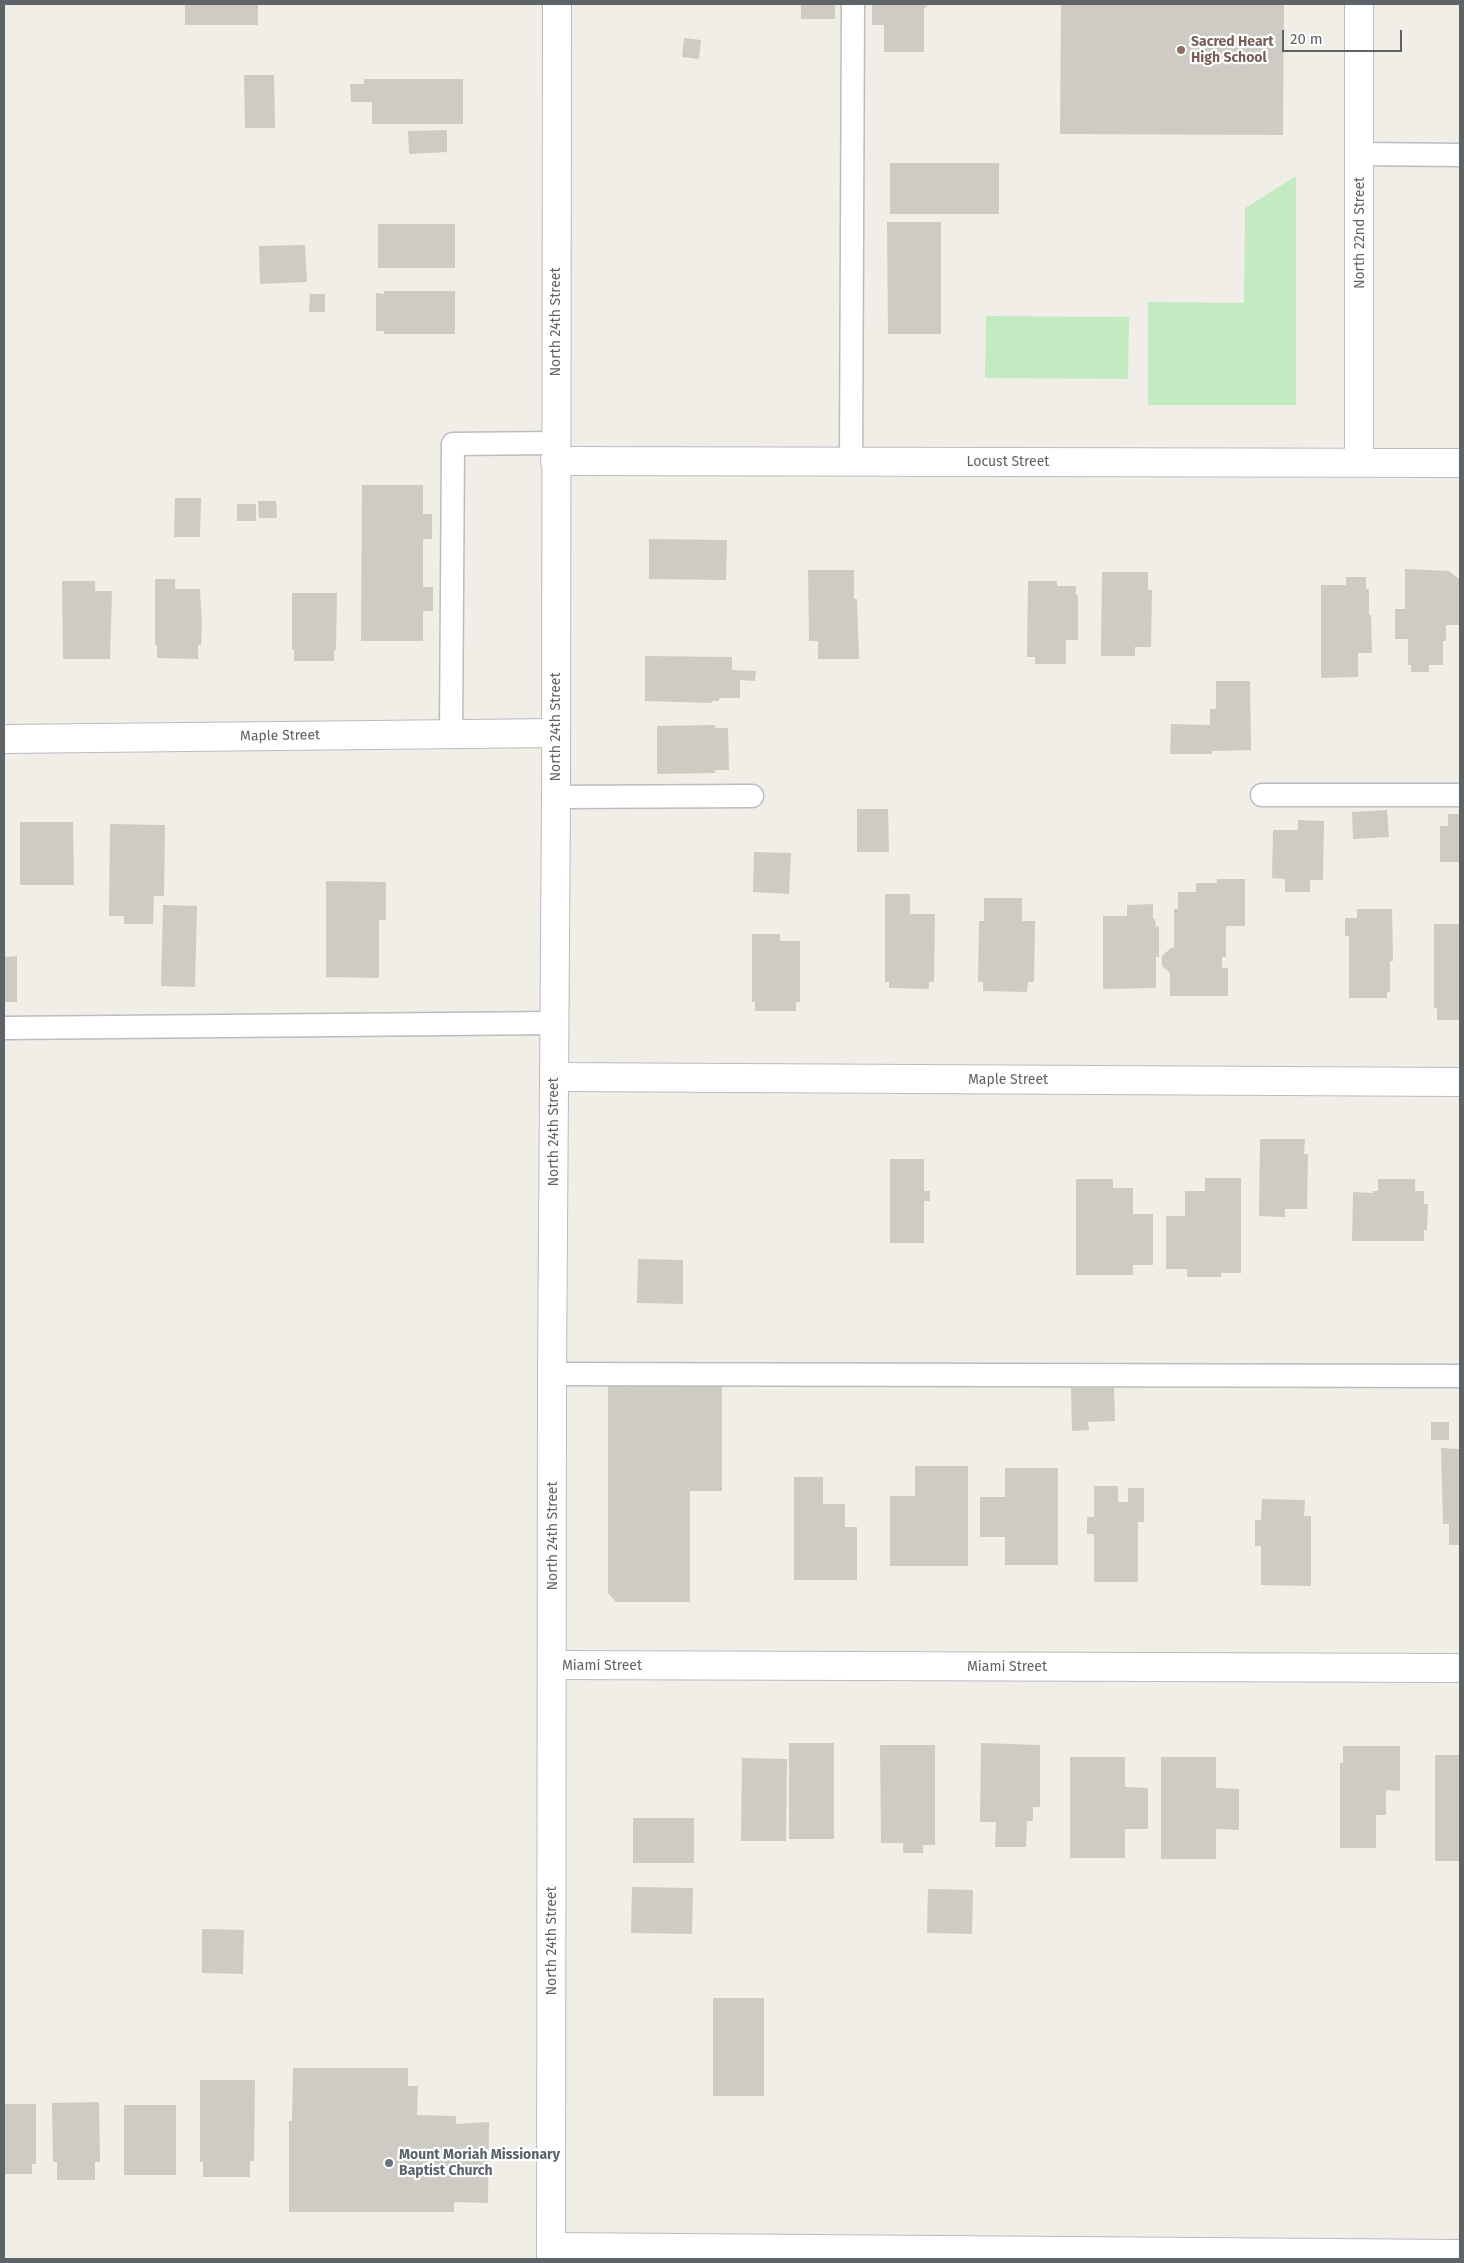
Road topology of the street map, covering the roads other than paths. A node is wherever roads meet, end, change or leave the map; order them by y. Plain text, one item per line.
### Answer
1 (556, 4) edge
2 (853, 4) edge
3 (1359, 4) edge
4 (1360, 154) junction
5 (1460, 155) edge
6 (555, 452) junction
7 (851, 461) junction
8 (1359, 463) junction
9 (1460, 463) edge
10 (556, 733) junction
11 (451, 734) junction
12 (4, 738) edge
13 (1460, 794) edge
14 (1262, 795) dead end
15 (752, 796) dead end
16 (556, 797) junction
17 (555, 1023) junction
18 (4, 1028) edge
19 (555, 1077) junction
20 (1460, 1082) edge
21 (552, 1374) junction
22 (1460, 1376) edge
23 (553, 1665) junction
24 (1460, 1668) edge
25 (551, 2253) edge
26 (1460, 2254) edge

1 - 6 street, North 24th Street
2 - 7 lane
3 - 4 street, North 22nd Street
4 - 5 lane
4 - 8 street, North 22nd Street
6 - 7 street, Locust Street
6 - 10 street, North 24th Street
6 - 11 lane
7 - 8 street, Locust Street
8 - 9 street, Locust Street
10 - 11 street, Maple Street
10 - 16 street, North 24th Street
11 - 12 street, Maple Street
13 - 14 lane
15 - 16 lane
16 - 17 street, North 24th Street
17 - 18 lane
17 - 19 street, North 24th Street
19 - 20 street, Maple Street
19 - 21 street, North 24th Street
21 - 22 lane
21 - 23 street, North 24th Street
23 - 24 street, Miami Street
23 - 25 street, North 24th Street
25 - 26 street

